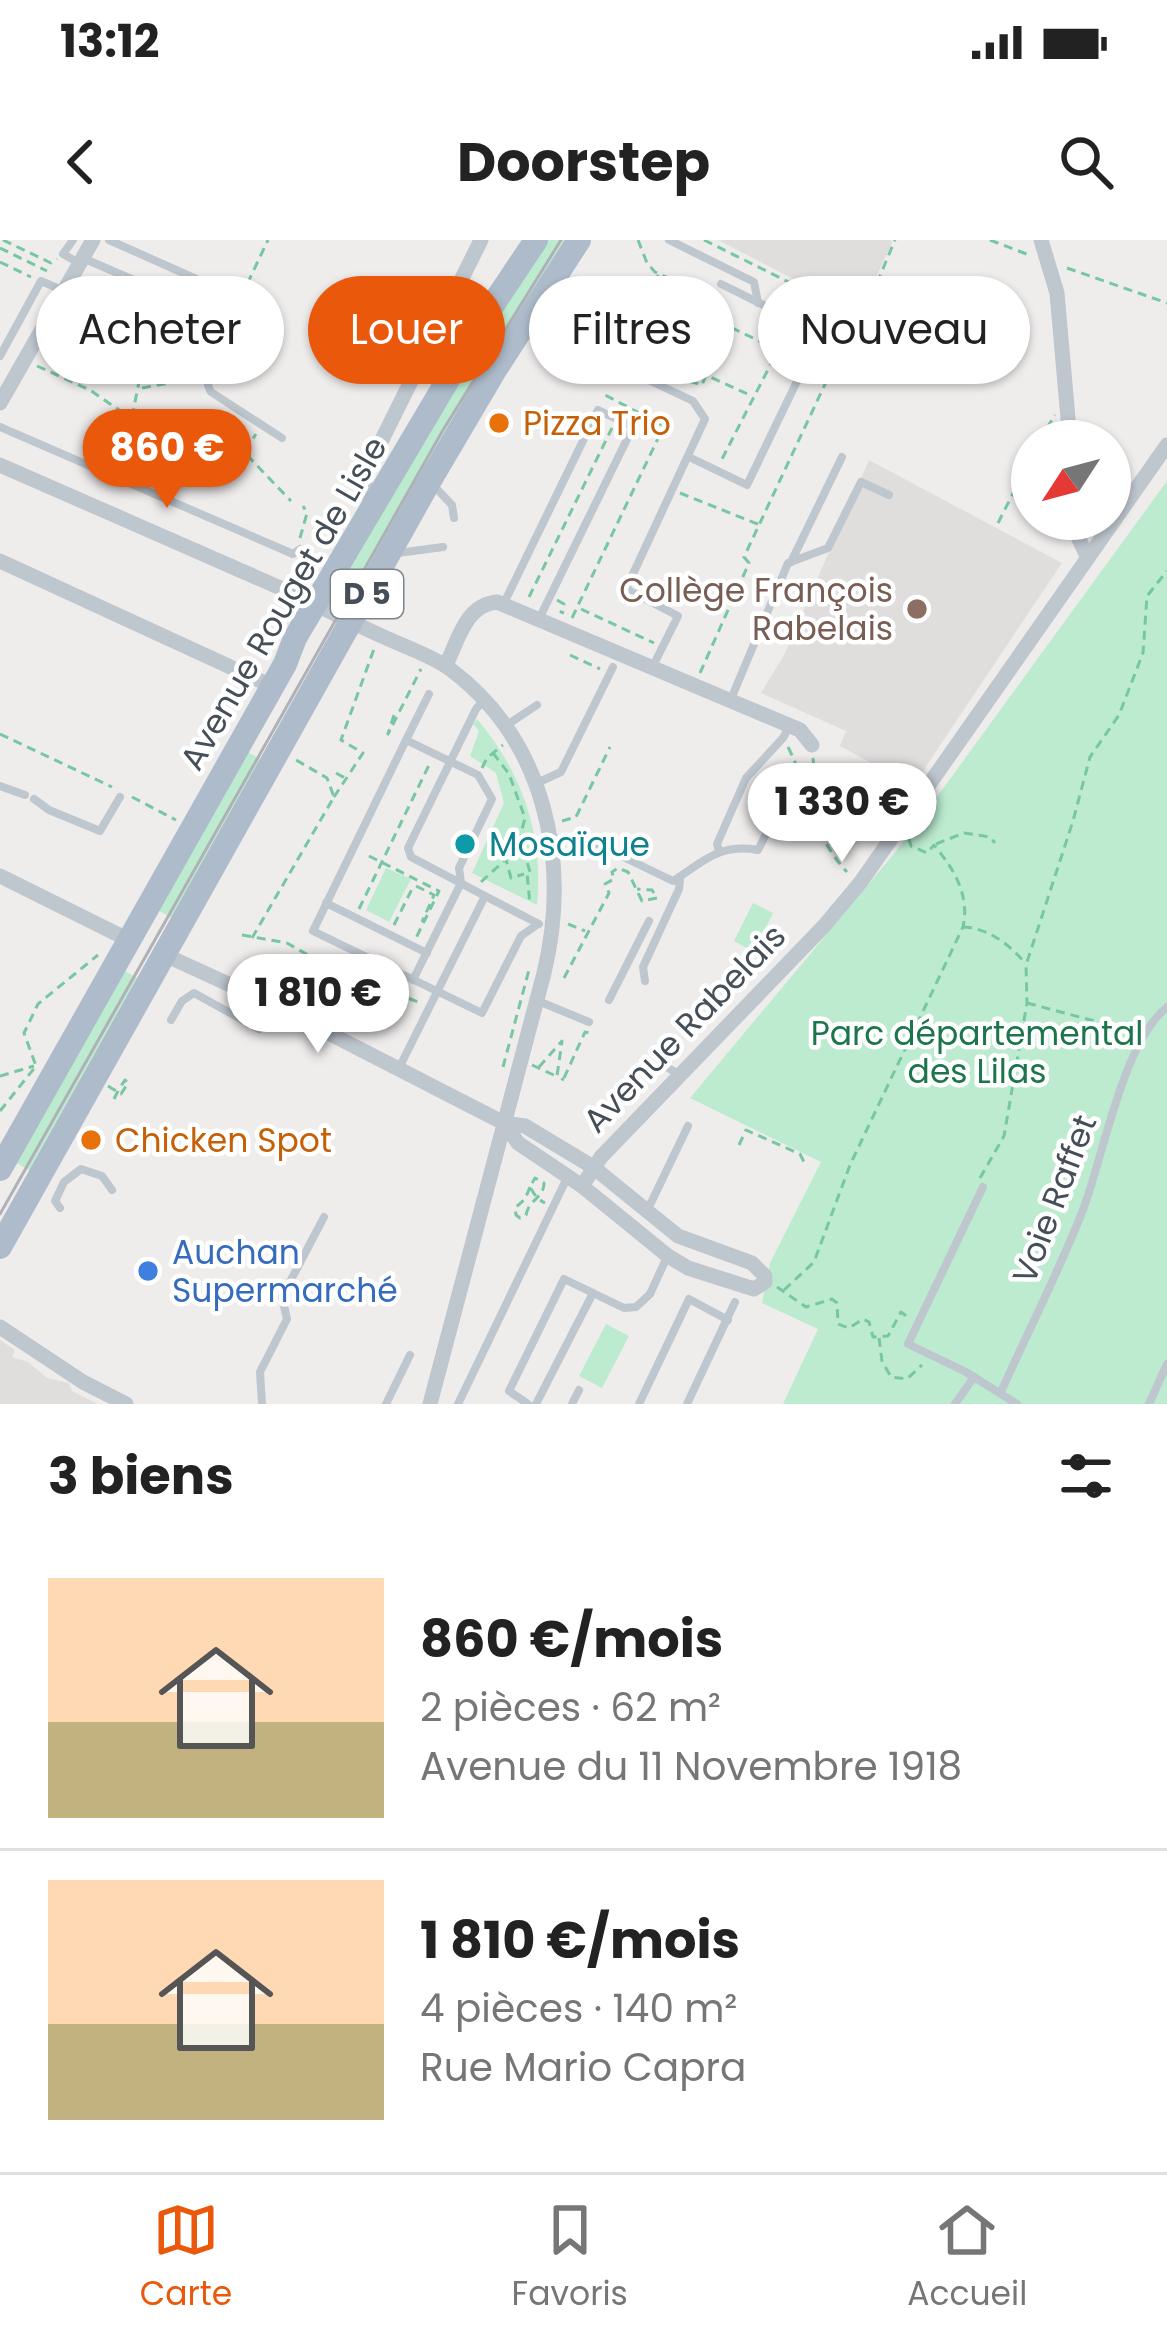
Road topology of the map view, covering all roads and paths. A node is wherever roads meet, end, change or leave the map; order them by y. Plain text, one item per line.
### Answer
1 (3, 240) edge
2 (73, 240) edge
3 (93, 240) edge
4 (109, 240) edge
5 (268, 240) edge
6 (481, 240) edge
7 (536, 240) edge
8 (579, 240) edge
9 (638, 240) edge
10 (669, 240) edge
11 (704, 240) edge
12 (895, 240) edge
13 (990, 240) edge
14 (1041, 240) edge
15 (0, 248) edge
16 (63, 254) junction
17 (82, 261) junction
18 (1045, 261) junction
19 (0, 262) edge
20 (655, 272) junction
21 (48, 276) edge
22 (73, 276) edge
23 (119, 276) edge
24 (185, 276) edge
25 (252, 276) edge
26 (657, 276) edge
27 (664, 276) edge
28 (776, 276) edge
29 (880, 276) edge
30 (36, 279) edge
31 (36, 290) edge
32 (734, 291) edge
33 (1167, 302) edge
34 (758, 303) joint
35 (734, 329) edge
36 (36, 340) edge
37 (0, 356) edge
38 (24, 360) junction
39 (141, 384) edge
40 (164, 384) edge
41 (208, 384) edge
42 (658, 384) edge
43 (726, 384) edge
44 (796, 384) edge
45 (825, 384) edge
46 (140, 388) junction
47 (605, 395) dead end
48 (756, 397) junction
49 (0, 403) edge
50 (1067, 409) junction
51 (132, 419) junction
52 (617, 419) junction
53 (1050, 420) edge
54 (1068, 420) edge
55 (262, 424) junction
56 (0, 427) edge
57 (282, 438) dead end
58 (1167, 445) edge
59 (244, 453) junction
60 (689, 457) junction
61 (842, 457) dead end
62 (0, 465) edge
63 (717, 470) junction
64 (429, 482) junction
65 (673, 490) junction
66 (889, 495) dead end
67 (1011, 497) edge
68 (291, 501) dead end
69 (303, 506) dead end
70 (375, 508) junction
71 (454, 518) dead end
72 (998, 523) dead end
73 (760, 525) junction
74 (1079, 540) edge
75 (443, 547) dead end
76 (300, 549) joint
77 (390, 552) junction
78 (1088, 558) junction
79 (0, 561) edge
80 (791, 562) junction
81 (1167, 571) edge
82 (550, 596) junction
83 (316, 602) junction
84 (503, 604) junction
85 (525, 604) dead end
86 (579, 608) junction
87 (539, 619) junction
88 (352, 621) junction
89 (661, 646) junction
90 (374, 647) dead end
91 (570, 656) dead end
92 (446, 665) junction
93 (653, 666) junction
94 (418, 667) dead end
95 (609, 670) joint
96 (695, 683) junction
97 (272, 686) junction
98 (429, 694) dead end
99 (731, 699) junction
100 (484, 700) junction
101 (537, 704) dead end
102 (394, 715) dead end
103 (502, 730) junction
104 (787, 732) junction
105 (0, 734) edge
106 (406, 740) junction
107 (505, 744) junction
108 (812, 745) joint
109 (610, 747) dead end
110 (280, 750) junction
111 (493, 753) junction
112 (434, 754) junction
113 (513, 758) dead end
114 (450, 761) junction
115 (484, 764) dead end
116 (336, 772) dead end
117 (347, 779) junction
118 (537, 783) junction
119 (0, 786) edge
120 (120, 797) dead end
121 (334, 797) junction
122 (315, 804) dead end
123 (159, 810) dead end
124 (326, 811) junction
125 (562, 821) dead end
126 (900, 830) junction
127 (766, 834) dead end
128 (490, 835) dead end
129 (551, 839) junction
130 (521, 840) junction
131 (501, 841) junction
132 (995, 843) dead end
133 (934, 845) junction
134 (719, 851) junction
135 (369, 856) dead end
136 (290, 857) dead end
137 (506, 860) junction
138 (382, 863) junction
139 (294, 865) junction
140 (526, 873) junction
141 (0, 877) edge
142 (680, 877) junction
143 (460, 883) junction
144 (860, 883) junction
145 (638, 889) dead end
146 (356, 892) dead end
147 (480, 894) junction
148 (366, 896) junction
149 (326, 903) junction
150 (258, 906) dead end
151 (267, 911) junction
152 (526, 915) junction
153 (356, 918) junction
154 (649, 921) dead end
155 (550, 925) junction
156 (963, 927) junction
157 (587, 932) junction
158 (242, 935) dead end
159 (252, 938) junction
160 (342, 945) junction
161 (412, 946) junction
162 (123, 951) junction
163 (427, 953) junction
164 (165, 955) junction
165 (1026, 965) junction
166 (327, 966) junction
167 (554, 976) junction
168 (320, 978) dead end
169 (413, 980) junction
170 (645, 981) dead end
171 (438, 993) junction
172 (537, 1000) junction
173 (609, 1000) dead end
174 (1027, 1003) junction
175 (1167, 1007) edge
176 (430, 1008) junction
177 (171, 1020) dead end
178 (1150, 1021) junction
179 (590, 1022) dead end
180 (259, 1029) dead end
181 (584, 1034) dead end
182 (36, 1066) junction
183 (666, 1067) dead end
184 (399, 1068) junction
185 (503, 1069) dead end
186 (682, 1075) junction
187 (0, 1076) edge
188 (561, 1078) junction
189 (106, 1086) dead end
190 (114, 1099) dead end
191 (0, 1111) edge
192 (498, 1119) junction
193 (688, 1126) dead end
194 (739, 1145) dead end
195 (804, 1162) dead end
196 (593, 1167) junction
197 (0, 1169) edge
198 (575, 1181) junction
199 (530, 1187) junction
200 (983, 1187) joint
201 (112, 1190) dead end
202 (537, 1198) junction
203 (60, 1208) dead end
204 (648, 1209) junction
205 (324, 1217) dead end
206 (678, 1237) junction
207 (0, 1247) edge
208 (668, 1256) junction
209 (765, 1282) junction
210 (784, 1290) junction
211 (593, 1293) junction
212 (735, 1302) dead end
213 (901, 1312) dead end
214 (728, 1320) junction
215 (0, 1327) edge
216 (879, 1338) junction
217 (924, 1351) junction
218 (410, 1355) dead end
219 (1167, 1364) edge
220 (974, 1376) junction
221 (579, 1390) dead end
222 (1001, 1392) junction
223 (126, 1404) edge
224 (262, 1404) edge
225 (386, 1404) edge
226 (430, 1404) edge
227 (458, 1404) edge
228 (532, 1404) edge
229 (572, 1404) edge
230 (639, 1404) edge
231 (687, 1404) edge
232 (956, 1404) edge
233 (1017, 1404) edge
234 (1149, 1404) edge

1 - 16 path
2 - 16 lane
3 - 17 street
4 - 24 lane
5 - 25 path
6 - 70 street
7 - 70 main road, Avenue Rouget de Lisle / D 5
8 - 64 main road, Avenue Rouget de Lisle / D 5
9 - 20 path
10 - 34 lane
11 - 28 path
12 - 29 path
13 - 18 path
14 - 18 street
15 - 21 path
16 - 17 lane
17 - 22 street
17 - 23 lane
18 - 33 path
18 - 50 street
19 - 30 path
20 - 26 path
20 - 27 path
31 - 37 lane
32 - 34 lane
35 - 48 path
36 - 38 street
38 - 49 street
38 - 51 path
39 - 46 path
40 - 46 path
41 - 55 lane
42 - 60 lane
43 - 48 path
44 - 63 lane
45 - 73 path
46 - 51 path
47 - 86 path
48 - 63 path
50 - 53 path
50 - 54 street
51 - 59 path
52 - 82 lane
52 - 84 lane
52 - 85 path
55 - 57 lane
55 - 59 path
56 - 76 lane
58 - 78 street, Avenue Rabelais
59 - 68 path
60 - 63 lane
60 - 65 lane
61 - 80 lane
62 - 83 street
64 - 71 lane
64 - 77 main road, Avenue Rouget de Lisle / D 5
65 - 73 path
65 - 89 lane
66 - 80 lane
67 - 72 path
69 - 76 path
70 - 83 main road, Avenue Rouget de Lisle / D 5
73 - 96 path
74 - 78 street
75 - 77 lane
77 - 88 main road, Avenue Rouget de Lisle / D 5
78 - 126 street, Avenue Rabelais
79 - 97 street
80 - 99 lane
81 - 165 path
82 - 86 path
82 - 87 lane
83 - 88 street
83 - 97 main road, Avenue Rouget de Lisle / D 5
84 - 87 street
84 - 92 street
86 - 89 path
87 - 93 street
88 - 92 street
88 - 110 main road, Avenue Rouget de Lisle / D 5
89 - 93 lane
90 - 117 path
91 - 95 path
92 - 100 street
93 - 96 street
94 - 102 path
95 - 118 lane
96 - 99 street
97 - 162 main road, Avenue Rouget de Lisle / D 5
98 - 106 lane
99 - 104 street
100 - 103 street
100 - 114 lane
101 - 103 lane
103 - 107 path
103 - 118 street
104 - 108 street
104 - 134 lane
104 - 144 path
105 - 123 path
106 - 112 lane
106 - 149 lane
107 - 111 path
107 - 113 path
108 - 126 path
109 - 125 path
110 - 121 path
110 - 164 main road, Avenue Rouget de Lisle / D 5
111 - 115 path
111 - 130 path
112 - 114 lane
112 - 138 path
114 - 143 lane
114 - 143 lane
116 - 117 path
117 - 121 path
118 - 129 street
119 - 120 lane
121 - 124 path
122 - 124 path
124 - 139 path
126 - 133 path
126 - 144 street, Avenue Rabelais
127 - 134 lane
128 - 131 path
129 - 142 lane
129 - 155 street
130 - 131 path
130 - 140 path
131 - 137 path
132 - 133 path
133 - 156 path
134 - 142 lane
135 - 138 path
136 - 139 path
137 - 140 path
137 - 147 path
138 - 148 path
138 - 161 path
139 - 151 path
140 - 152 path
141 - 162 street
142 - 170 lane
143 - 147 lane
143 - 163 lane
144 - 186 street, Avenue Rabelais
145 - 157 path
146 - 148 path
147 - 152 lane
147 - 171 lane
148 - 153 path
149 - 153 lane
149 - 160 lane
150 - 151 path
151 - 159 path
152 - 155 lane
153 - 161 lane
154 - 173 lane
155 - 157 path
155 - 167 street
155 - 171 lane
155 - 185 path
156 - 165 path
156 - 210 path
157 - 167 path
158 - 159 path
159 - 166 path
160 - 166 path
160 - 169 lane
161 - 163 lane
162 - 182 path
162 - 197 main road, D 5
163 - 169 lane
164 - 184 street
164 - 207 main road, D 5
165 - 174 path
166 - 168 path
166 - 176 path
167 - 172 street
169 - 171 lane
171 - 176 lane
172 - 179 lane
172 - 192 street
174 - 178 path
174 - 200 path
175 - 178 lane
176 - 184 lane
177 - 180 lane
178 - 222 lane, Voie Raffet
181 - 188 path
182 - 187 path
182 - 191 path
183 - 186 lane
184 - 192 street
186 - 196 street, Avenue Rabelais
188 - 188 path
189 - 190 path, bridge
192 - 196 street
192 - 198 street
192 - 226 street
193 - 204 lane
194 - 195 path
196 - 198 street, Avenue Rabelais
196 - 204 street
198 - 208 street
198 - 227 lane
199 - 202 path
199 - 202 path
199 - 202 path
200 - 217 lane
201 - 203 lane
204 - 206 street
205 - 224 lane
206 - 208 street
206 - 209 street
208 - 209 street
208 - 211 lane
209 - 210 path
210 - 216 path
211 - 228 lane
211 - 228 lane
212 - 214 lane
213 - 216 path
214 - 230 lane
214 - 231 lane
215 - 223 street
216 - 217 path
217 - 220 lane
218 - 225 lane
219 - 234 lane
220 - 222 lane
220 - 232 lane
221 - 229 lane
222 - 233 lane

